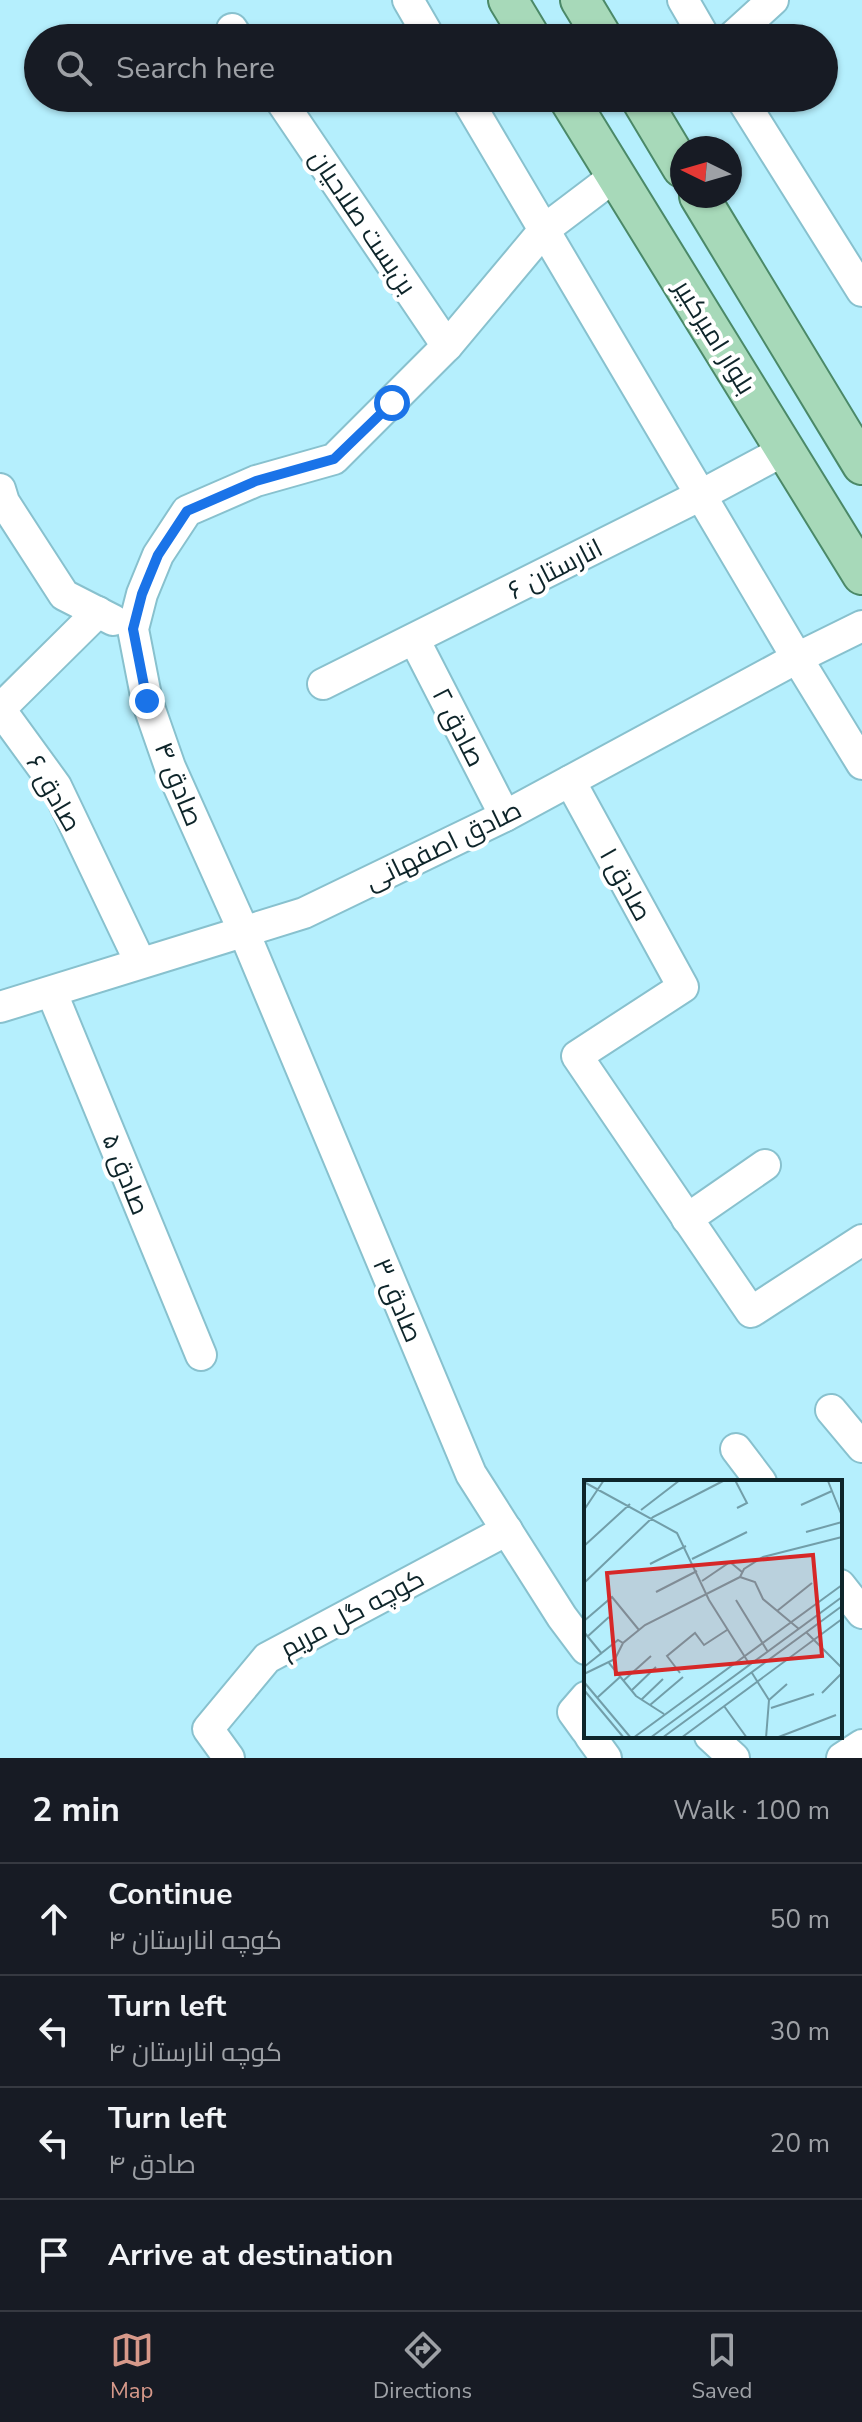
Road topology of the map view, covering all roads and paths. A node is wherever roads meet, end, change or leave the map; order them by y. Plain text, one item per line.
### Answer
1 (408, 0) edge
2 (508, 0) edge
3 (580, 0) edge
4 (683, 0) edge
5 (773, 0) edge
6 (422, 24) edge
7 (523, 24) edge
8 (595, 24) edge
9 (697, 24) edge
10 (746, 24) edge
11 (288, 112) edge
12 (474, 112) edge
13 (576, 112) edge
14 (654, 112) edge
15 (750, 112) edge
16 (670, 144) edge
17 (615, 176) junction
18 (706, 208) edge
19 (545, 229) junction
20 (862, 291) edge
21 (447, 346) junction
22 (785, 450) junction
23 (862, 465) edge
24 (0, 489) edge
25 (701, 495) junction
26 (862, 575) edge
27 (98, 612) junction
28 (862, 626) edge
29 (133, 629) junction
30 (414, 639) junction
31 (797, 658) junction
32 (323, 684) dead end
33 (862, 764) edge
34 (570, 781) junction
35 (505, 816) junction
36 (244, 932) junction
37 (140, 962) junction
38 (52, 993) junction
39 (0, 1007) edge
40 (765, 1165) dead end
41 (687, 1219) junction
42 (862, 1240) edge
43 (201, 1355) dead end
44 (831, 1410) dead end
45 (862, 1447) edge
46 (736, 1449) dead end
47 (759, 1480) edge
48 (507, 1530) junction
49 (842, 1588) edge
50 (862, 1613) edge
51 (584, 1646) edge
52 (584, 1699) edge
53 (584, 1727) edge
54 (591, 1738) edge
55 (712, 1738) edge
56 (862, 1745) edge
57 (229, 1758) edge
58 (606, 1758) edge
59 (734, 1758) edge
60 (842, 1758) edge

1 - 6 street
2 - 7 main road
3 - 8 main road
4 - 9 street
5 - 10 street
11 - 21 street, بن‌بست صلاحیان
12 - 19 street
13 - 17 main road, بلوار امیرکبیر
14 - 16 main road
15 - 20 street
17 - 19 street
17 - 22 main road, بلوار امیرکبیر
18 - 23 main road
19 - 21 street
19 - 25 street
21 - 29 street
22 - 25 street, انارستان ۶
22 - 26 main road, بلوار امیرکبیر
24 - 27 street
25 - 30 street, انارستان ۶
25 - 31 street
27 - 29 street
27 - 37 street, صادق ۶
28 - 31 street, صادق اصفهانی
29 - 36 street, صادق ۴
30 - 32 street, انارستان ۶
30 - 35 street, صادق ۲
31 - 33 street
31 - 34 street, صادق اصفهانی
34 - 35 street, صادق اصفهانی
34 - 41 street, صادق ۱
35 - 36 street, صادق اصفهانی
36 - 37 street, صادق اصفهانی
36 - 48 street, صادق ۳
37 - 38 street, صادق اصفهانی
38 - 39 street, صادق اصفهانی
38 - 43 street, صادق ۵
40 - 41 street
41 - 42 street
44 - 45 street
46 - 47 street
48 - 51 street, صادق ۳
48 - 57 street, کوچه گل مریم
49 - 50 street
52 - 53 street
54 - 58 street
55 - 59 street
56 - 60 street

